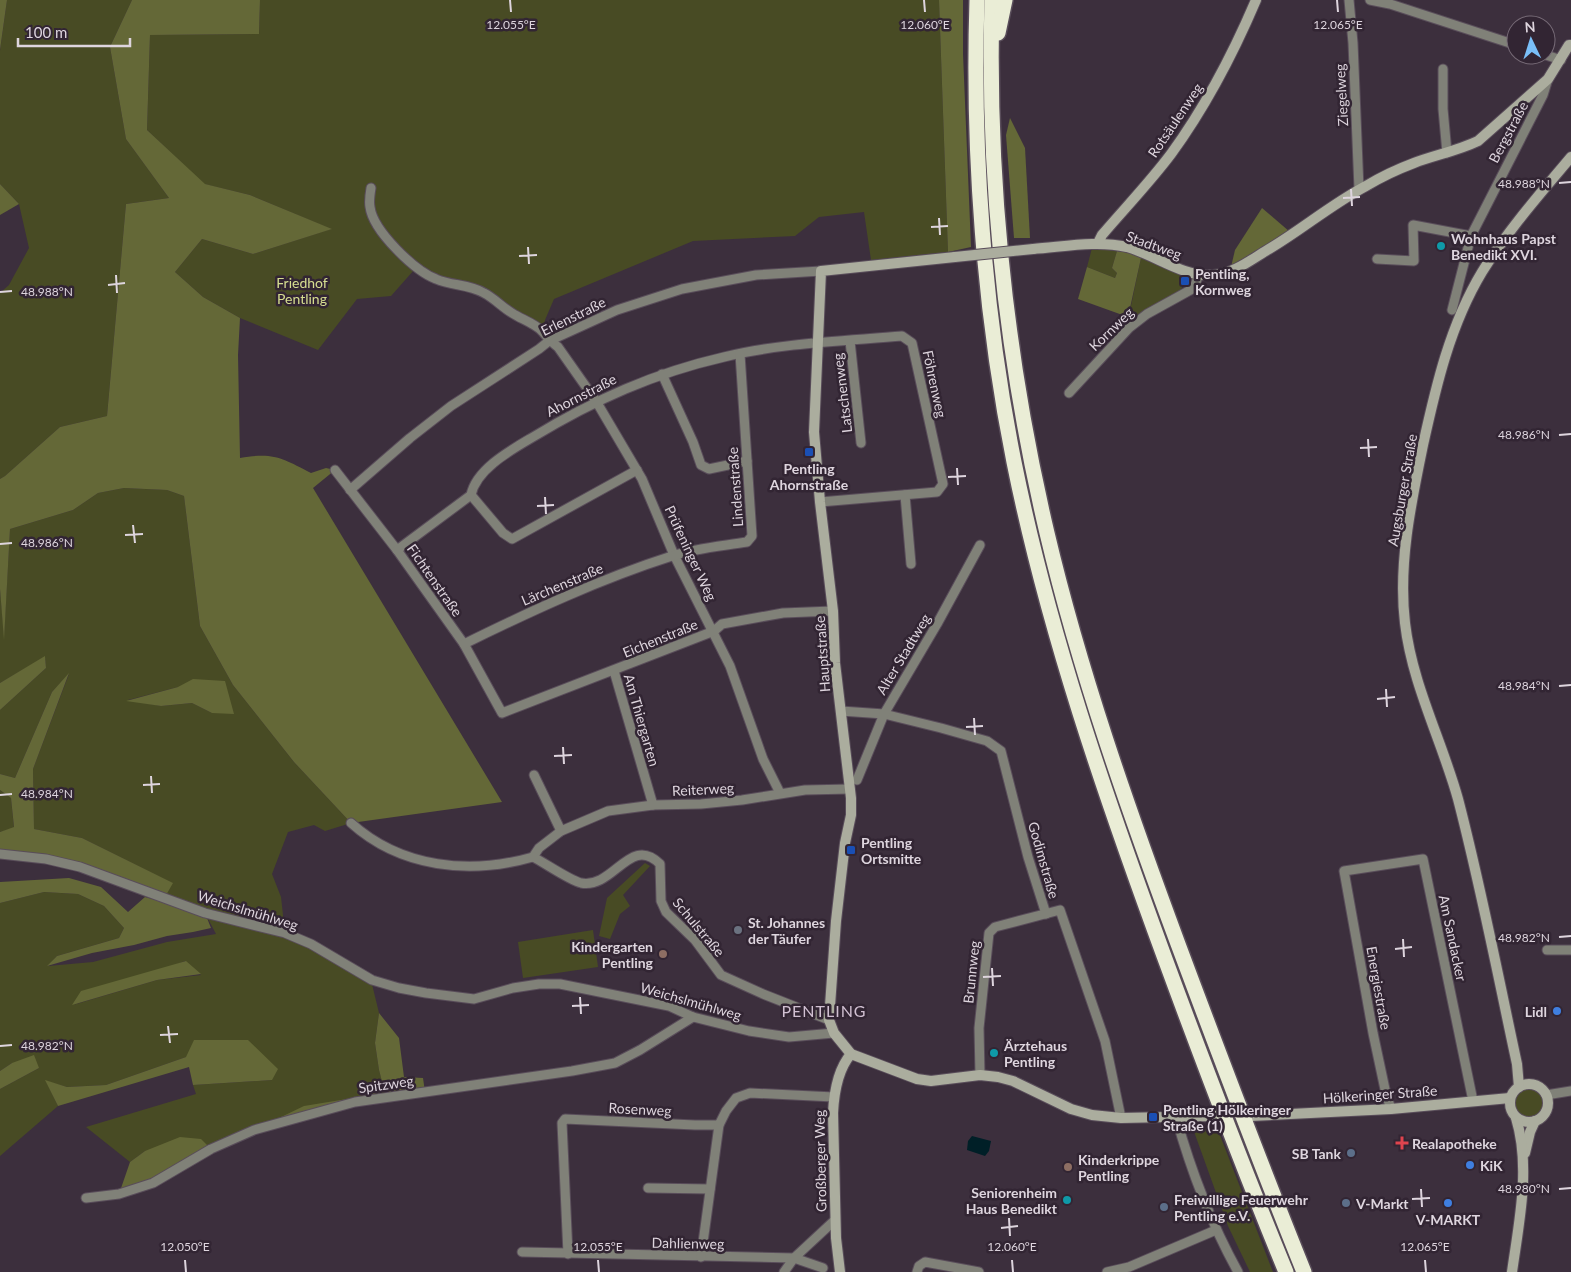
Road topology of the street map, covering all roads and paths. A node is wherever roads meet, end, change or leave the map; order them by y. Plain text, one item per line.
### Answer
1 (977, 0) edge
2 (992, 0) edge
3 (1005, 0) edge
4 (1256, 0) edge
5 (1349, 0) edge
6 (1370, 0) edge
7 (1506, 41) edge
8 (1570, 43) edge
9 (1556, 58) edge
10 (1561, 60) junction
11 (1443, 69) dead end
12 (991, 78) junction
13 (1548, 78) junction
14 (1447, 153) junction
15 (1571, 157) edge
16 (371, 188) dead end
17 (1360, 189) junction
18 (1471, 236) junction
19 (1098, 243) junction
20 (1378, 259) dead end
21 (821, 271) junction
22 (1199, 274) junction
23 (1452, 310) dead end
24 (549, 340) junction
25 (850, 341) junction
26 (818, 343) junction
27 (740, 354) junction
28 (662, 374) junction
29 (1069, 393) dead end
30 (596, 402) junction
31 (861, 443) dead end
32 (747, 460) junction
33 (335, 470) dead end
34 (637, 470) junction
35 (350, 490) junction
36 (471, 495) junction
37 (905, 495) junction
38 (820, 502) junction
39 (980, 545) dead end
40 (397, 550) junction
41 (674, 555) junction
42 (911, 564) dead end
43 (833, 611) junction
44 (714, 631) junction
45 (464, 644) junction
46 (614, 671) junction
47 (841, 711) junction
48 (502, 712) joint
49 (884, 714) junction
50 (534, 775) dead end
51 (857, 780) dead end
52 (850, 789) junction
53 (780, 793) junction
54 (652, 805) junction
55 (351, 823) dead end
56 (561, 832) junction
57 (0, 854) edge
58 (533, 856) junction
59 (1344, 871) joint
60 (1046, 914) junction
61 (1547, 950) dead end
62 (1571, 950) edge
63 (693, 1017) junction
64 (829, 1020) junction
65 (834, 1033) junction
66 (851, 1054) junction
67 (1517, 1064) junction
68 (980, 1075) junction
69 (1532, 1084) junction
70 (1519, 1087) junction
71 (1571, 1091) edge
72 (1546, 1095) junction
73 (834, 1097) junction
74 (1510, 1098) junction
75 (1473, 1101) junction
76 (1391, 1109) junction
77 (1215, 1116) dead end
78 (1251, 1116) dead end
79 (1176, 1117) junction
80 (1121, 1118) junction
81 (1516, 1118) junction
82 (1536, 1121) junction
83 (719, 1125) junction
84 (1523, 1163) junction
85 (648, 1188) dead end
86 (710, 1189) junction
87 (86, 1198) dead end
88 (835, 1220) junction
89 (1216, 1230) junction
90 (522, 1252) dead end
91 (568, 1254) junction
92 (702, 1257) junction
93 (794, 1258) junction
94 (823, 1268) dead end
95 (784, 1272) edge
96 (840, 1272) edge
97 (917, 1272) edge
98 (979, 1272) edge
99 (1107, 1272) edge
100 (1238, 1272) edge
101 (1286, 1272) edge
102 (1304, 1272) edge
103 (1512, 1272) edge

1 - 101 highway
2 - 12 highway
3 - 12 highway
4 - 19 street, Rotsäulenweg
5 - 17 street, Ziegelweg
6 - 7 street
8 - 10 street, Stadtweg
9 - 10 street
10 - 13 street, Stadtweg
11 - 14 street
12 - 102 highway
13 - 14 street, Stadtweg
13 - 18 street, Bergstraße
14 - 17 street, Stadtweg
15 - 67 street, Augsburger Straße
16 - 24 street, Prüfeninger Weg
17 - 22 street, Stadtweg
18 - 20 street
18 - 23 street, Bergstraße
19 - 21 street, Stadtweg, bridge
19 - 22 street, Stadtweg
21 - 24 street, Erlenstraße
21 - 26 street, Hauptstraße
22 - 29 street, Kornweg
24 - 30 street, Prüfeninger Weg
24 - 35 street, Erlenstraße
25 - 26 street, Föhrenweg
25 - 31 street, Latschenweg
25 - 37 street, Föhrenweg
26 - 27 street, Ahornstraße
26 - 38 street, Hauptstraße
27 - 28 street, Ahornstraße
27 - 32 street, Lindenstraße
28 - 30 street, Ahornstraße
28 - 32 street
30 - 34 street, Prüfeninger Weg
30 - 36 street, Ahornstraße
32 - 41 street, Lindenstraße
33 - 35 street, Fichtenstraße
34 - 36 street
34 - 41 street, Prüfeninger Weg
35 - 40 street, Fichtenstraße
36 - 40 street, Ahornstraße
37 - 38 street, Föhrenweg
37 - 42 street
38 - 43 street, Hauptstraße
39 - 49 street, Alter Stadtweg
40 - 45 street, Fichtenstraße
41 - 44 street, Prüfeninger Weg
41 - 45 street, Lärchenstraße
43 - 44 street, Eichenstraße
43 - 47 street, Hauptstraße
44 - 46 street, Eichenstraße
44 - 53 street, Prüfeninger Weg
45 - 48 street, Fichtenstraße
46 - 48 street, Eichenstraße
46 - 54 street, Am Thiergarten
47 - 49 street, Godimstraße
47 - 52 street, Hauptstraße
49 - 51 street, Alter Stadtweg
49 - 60 street, Godimstraße
50 - 56 street
52 - 53 street, Reiterweg
52 - 64 street, Hauptstraße
53 - 54 street, Reiterweg
54 - 56 street, Reiterweg
55 - 58 street, Reiterweg
56 - 58 street, Reiterweg
57 - 63 street, Weichslmühlweg
58 - 64 street, Schulstraße
59 - 75 street, Am Sandacker
59 - 76 street, Energiestraße
60 - 68 street, Brunnweg
60 - 80 street, Godimstraße
61 - 62 street
63 - 65 street, Weichslmühlweg
63 - 87 street, Spitzweg
64 - 65 street, Hauptstraße
65 - 66 street
66 - 68 street
66 - 73 street, Großberger Weg
67 - 69 street, Augsburger Straße
67 - 70 street, Augsburger Straße
68 - 80 street
69 - 70 street
69 - 72 street
70 - 74 street
71 - 72 street
72 - 82 street
73 - 83 street
73 - 88 street, Großberger Weg
74 - 75 street, Hölkeringer Straße
74 - 81 street
75 - 76 street, Hölkeringer Straße
76 - 78 street, Hölkeringer Straße
77 - 79 street
79 - 80 street
79 - 89 street
81 - 82 street
81 - 84 street
82 - 84 street
83 - 86 street
83 - 91 street, Rosenweg
84 - 103 street
85 - 86 street
86 - 92 street
88 - 93 street
88 - 96 street, Großberger Weg
89 - 99 street
89 - 100 street
90 - 91 street, Dahlienweg
91 - 92 street, Dahlienweg
92 - 93 street, Dahlienweg
93 - 94 street, Dahlienweg
93 - 95 street
97 - 98 street

